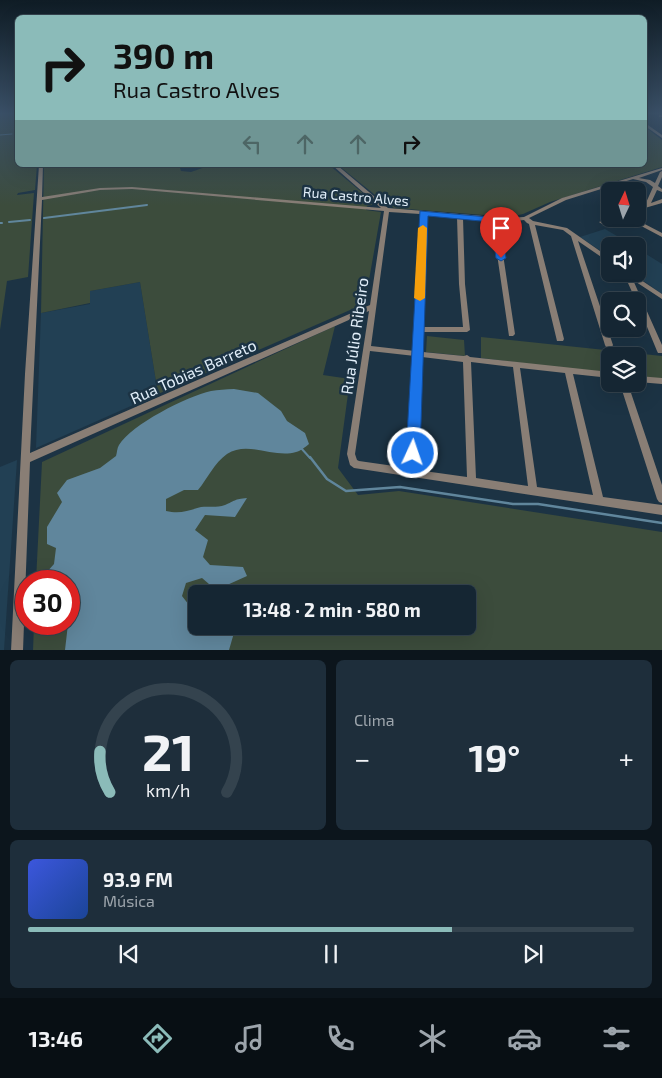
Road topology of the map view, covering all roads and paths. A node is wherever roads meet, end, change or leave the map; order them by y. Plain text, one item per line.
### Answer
1 (41, 167) edge
2 (336, 167) edge
3 (662, 171) edge
4 (631, 178) junction
5 (659, 189) edge
6 (40, 199) junction
7 (662, 201) edge
8 (647, 206) joint
9 (387, 210) junction
10 (423, 213) junction
11 (460, 216) junction
12 (525, 218) junction
13 (495, 220) junction
14 (507, 220) junction
15 (532, 223) junction
16 (646, 227) edge
17 (573, 234) junction
18 (662, 235) edge
19 (601, 254) edge
20 (631, 282) edge
21 (640, 282) edge
22 (662, 297) edge
23 (372, 307) junction
24 (419, 329) junction
25 (511, 334) dead end
26 (560, 339) dead end
27 (609, 345) dead end
28 (366, 348) junction
29 (660, 351) dead end
30 (419, 354) junction
31 (466, 358) junction
32 (516, 364) junction
33 (568, 370) junction
34 (601, 375) edge
35 (646, 380) edge
36 (662, 381) edge
37 (627, 392) edge
38 (26, 459) junction
39 (412, 473) junction
40 (472, 482) junction
41 (534, 490) junction
42 (662, 498) edge
43 (599, 501) junction
44 (662, 510) edge
45 (17, 650) edge

1 - 6 street
2 - 9 street
3 - 4 street, Rua Castro Alves
3 - 5 street
4 - 5 street
4 - 12 street, Rua Castro Alves
5 - 8 street
6 - 9 street, Rua Castro Alves
6 - 38 street
7 - 8 street
9 - 10 street, Rua Castro Alves
9 - 23 street, Rua Júlio Ribeiro
10 - 11 street, Rua Castro Alves
10 - 24 street
11 - 13 street, Rua Castro Alves
11 - 24 street
12 - 14 street, Rua Castro Alves
12 - 15 street
13 - 14 street, Rua Castro Alves
13 - 25 street
14 - 15 street
15 - 17 street
15 - 26 street
16 - 18 street
17 - 19 street
17 - 27 street
20 - 29 street
21 - 22 street
23 - 28 street, Rua Júlio Ribeiro
23 - 38 street, Rua Tobias Barreto
24 - 30 street
28 - 30 street
28 - 39 street, Rua Júlio Ribeiro
30 - 31 street
30 - 39 street
31 - 32 street
31 - 40 street
32 - 33 street
32 - 41 street
33 - 34 street
33 - 43 street
35 - 36 street
37 - 42 street
38 - 45 street
39 - 40 street
40 - 41 street
41 - 43 street
43 - 44 street

